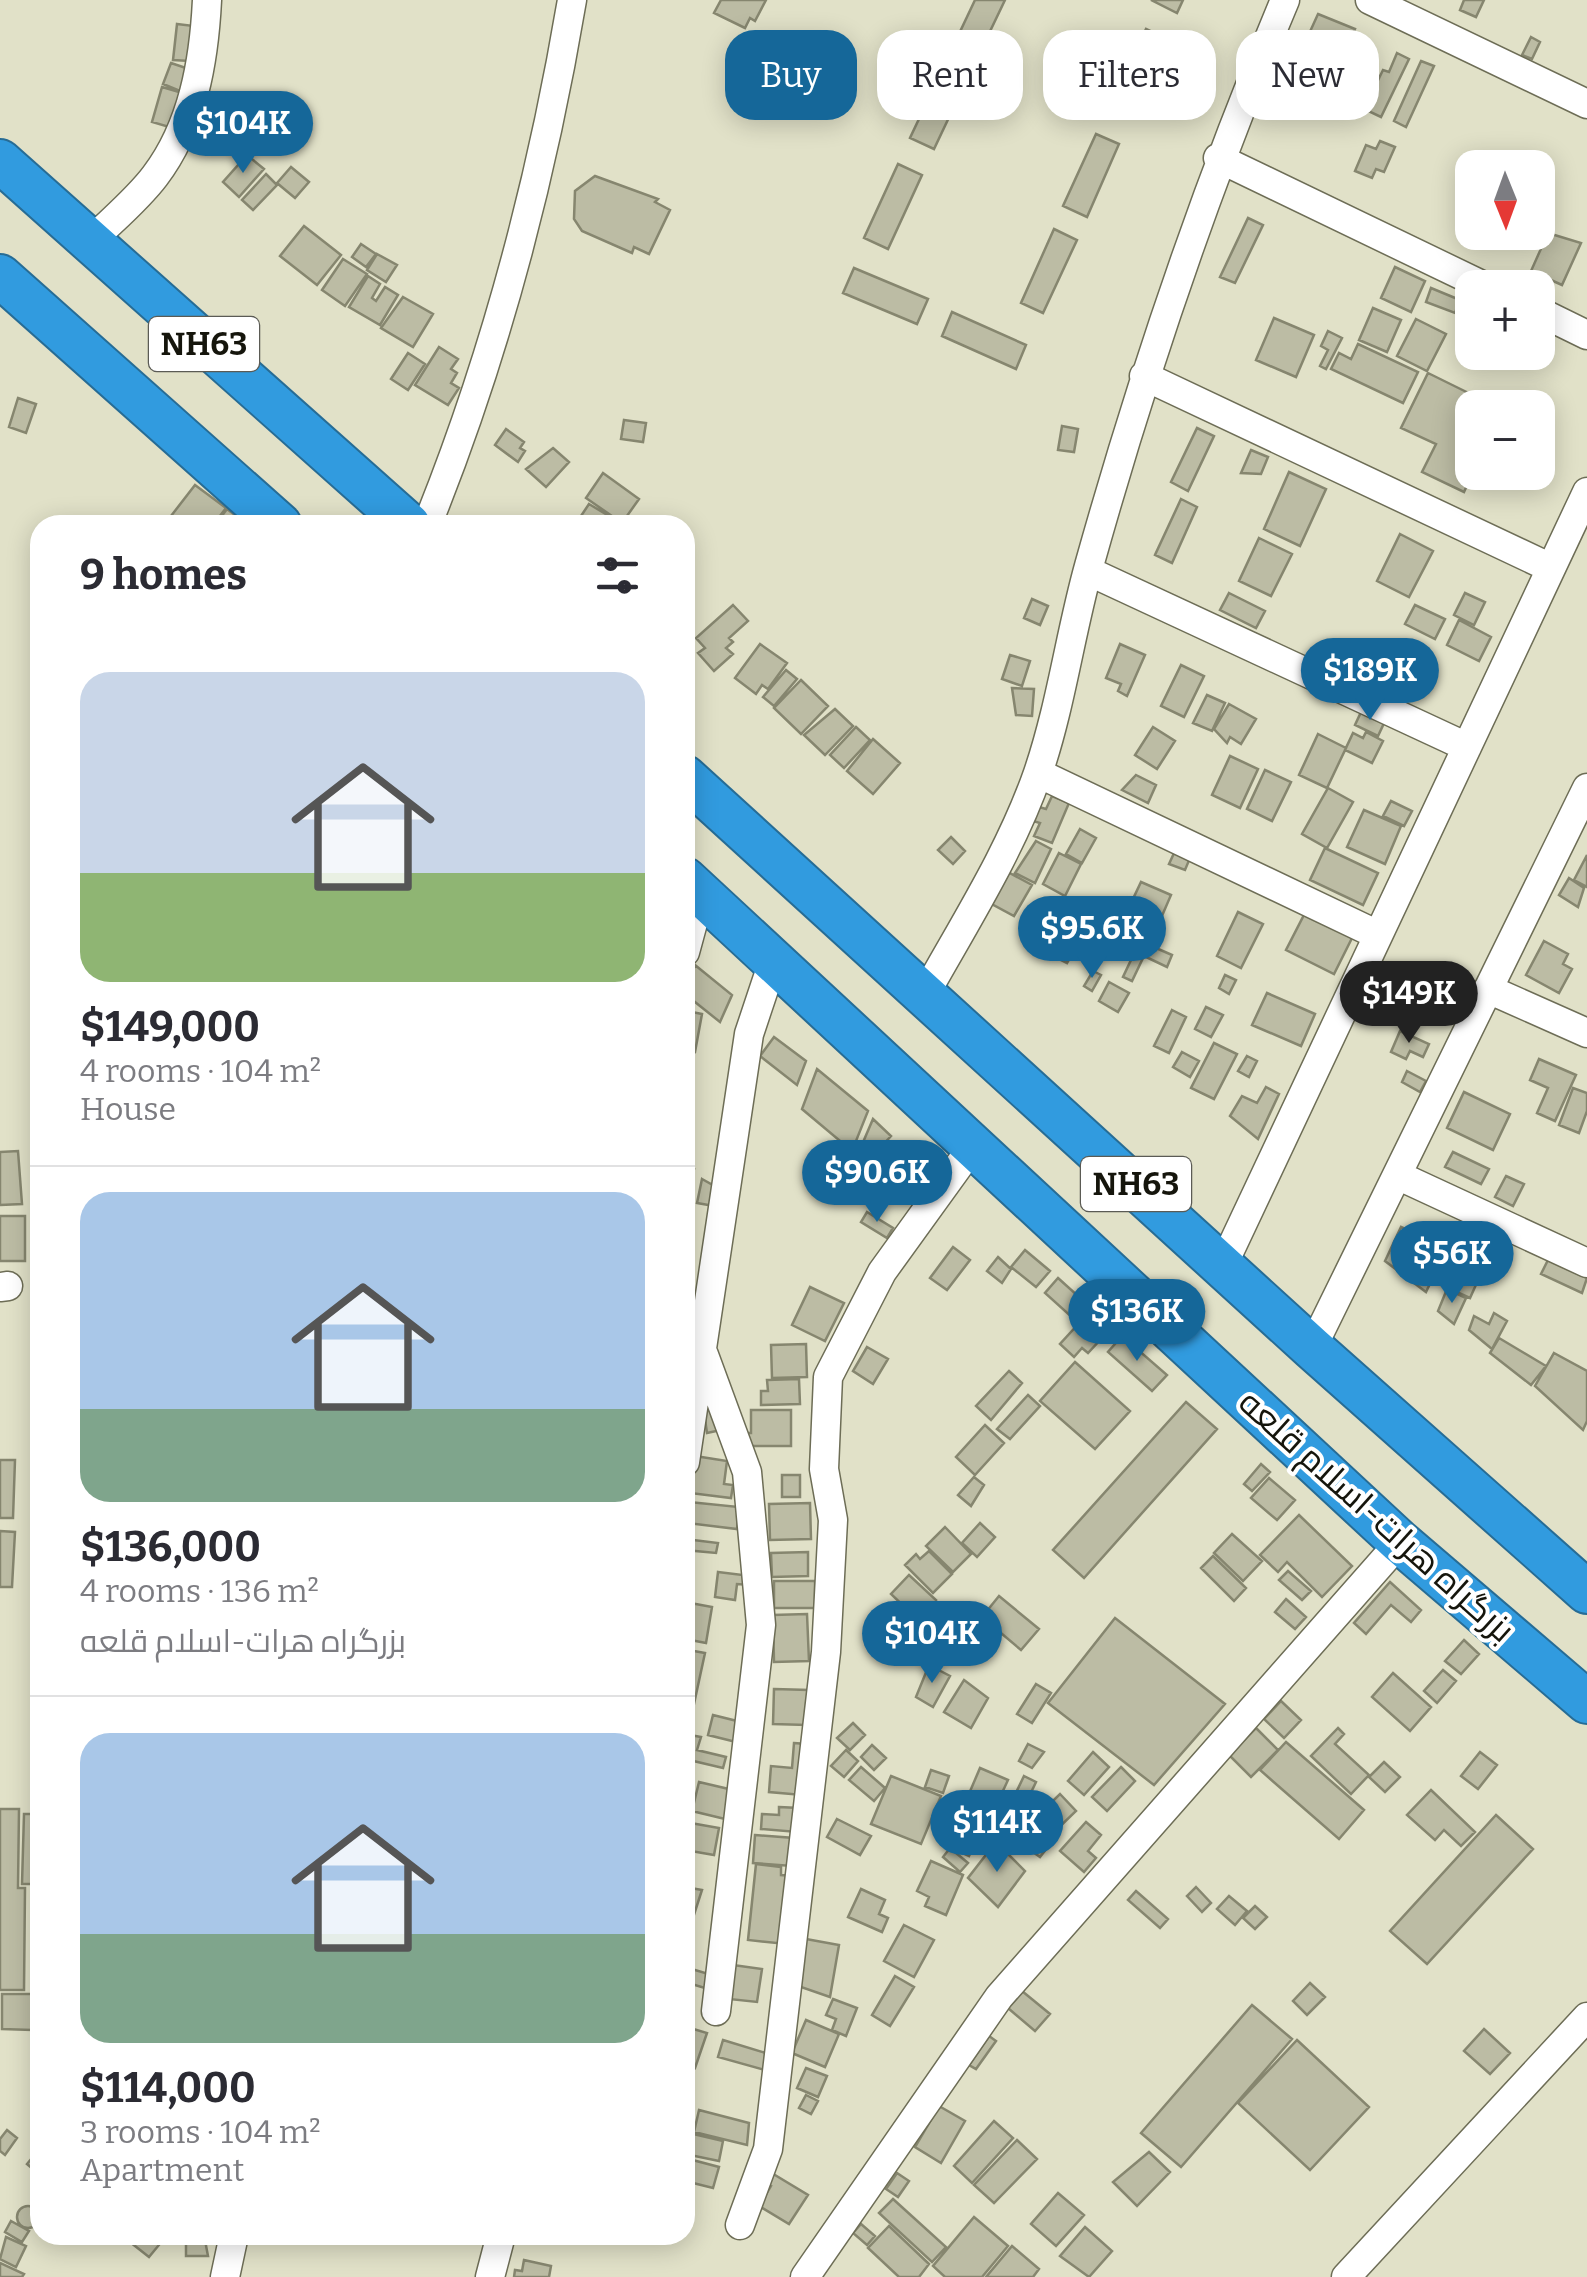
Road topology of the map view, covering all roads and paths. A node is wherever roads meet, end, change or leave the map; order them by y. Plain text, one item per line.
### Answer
1 (207, 0) edge
2 (572, 0) edge
3 (1285, 0) edge
4 (1370, 0) edge
5 (1587, 104) edge
6 (1218, 158) junction
7 (0, 162) edge
8 (90, 242) junction
9 (1455, 272) edge
10 (0, 276) edge
11 (1555, 319) edge
12 (1587, 334) edge
13 (1144, 376) junction
14 (1587, 492) edge
15 (269, 515) edge
16 (397, 515) edge
17 (431, 515) edge
18 (1552, 568) junction
19 (1088, 571) junction
20 (1467, 748) junction
21 (1038, 773) junction
22 (695, 786) edge
23 (1587, 788) edge
24 (695, 888) edge
25 (1378, 934) junction
26 (773, 962) junction
27 (1488, 989) junction
28 (924, 996) junction
29 (1587, 1033) edge
30 (972, 1146) junction
31 (1398, 1175) junction
32 (1587, 1263) edge
33 (1223, 1265) junction
34 (1312, 1348) junction
35 (704, 1355) junction
36 (695, 1406) edge
37 (1400, 1542) junction
38 (1587, 1592) edge
39 (1587, 1702) edge
40 (716, 2011) dead end
41 (1587, 2018) edge
42 (740, 2225) dead end
43 (232, 2245) edge
44 (498, 2245) edge
45 (225, 2277) edge
46 (490, 2277) edge
47 (805, 2277) edge
48 (1346, 2277) edge

1 - 8 street
2 - 17 street
3 - 6 street
4 - 5 street
6 - 9 street
6 - 13 street
7 - 8 highway, NH63
8 - 16 highway, NH63
10 - 15 highway, NH63
11 - 12 street
13 - 18 street
13 - 19 street
14 - 18 street
18 - 20 street
19 - 20 street
19 - 21 street
20 - 25 street
21 - 25 street
21 - 28 street
22 - 28 highway, NH63
23 - 27 street
24 - 26 highway, بزرگراه هرات-اسلام قلعه / NH63
25 - 33 street
26 - 30 highway, بزرگراه هرات-اسلام قلعه / NH63
26 - 35 street
27 - 29 street
27 - 31 street
28 - 33 highway, NH63
30 - 37 highway, بزرگراه هرات-اسلام قلعه / NH63
30 - 42 street
31 - 32 street
31 - 34 street
33 - 34 highway, NH63
34 - 38 highway, NH63
35 - 36 street
35 - 40 street
37 - 39 highway, بزرگراه هرات-اسلام قلعه / NH63
37 - 47 street
41 - 48 street
43 - 45 street
44 - 46 street

